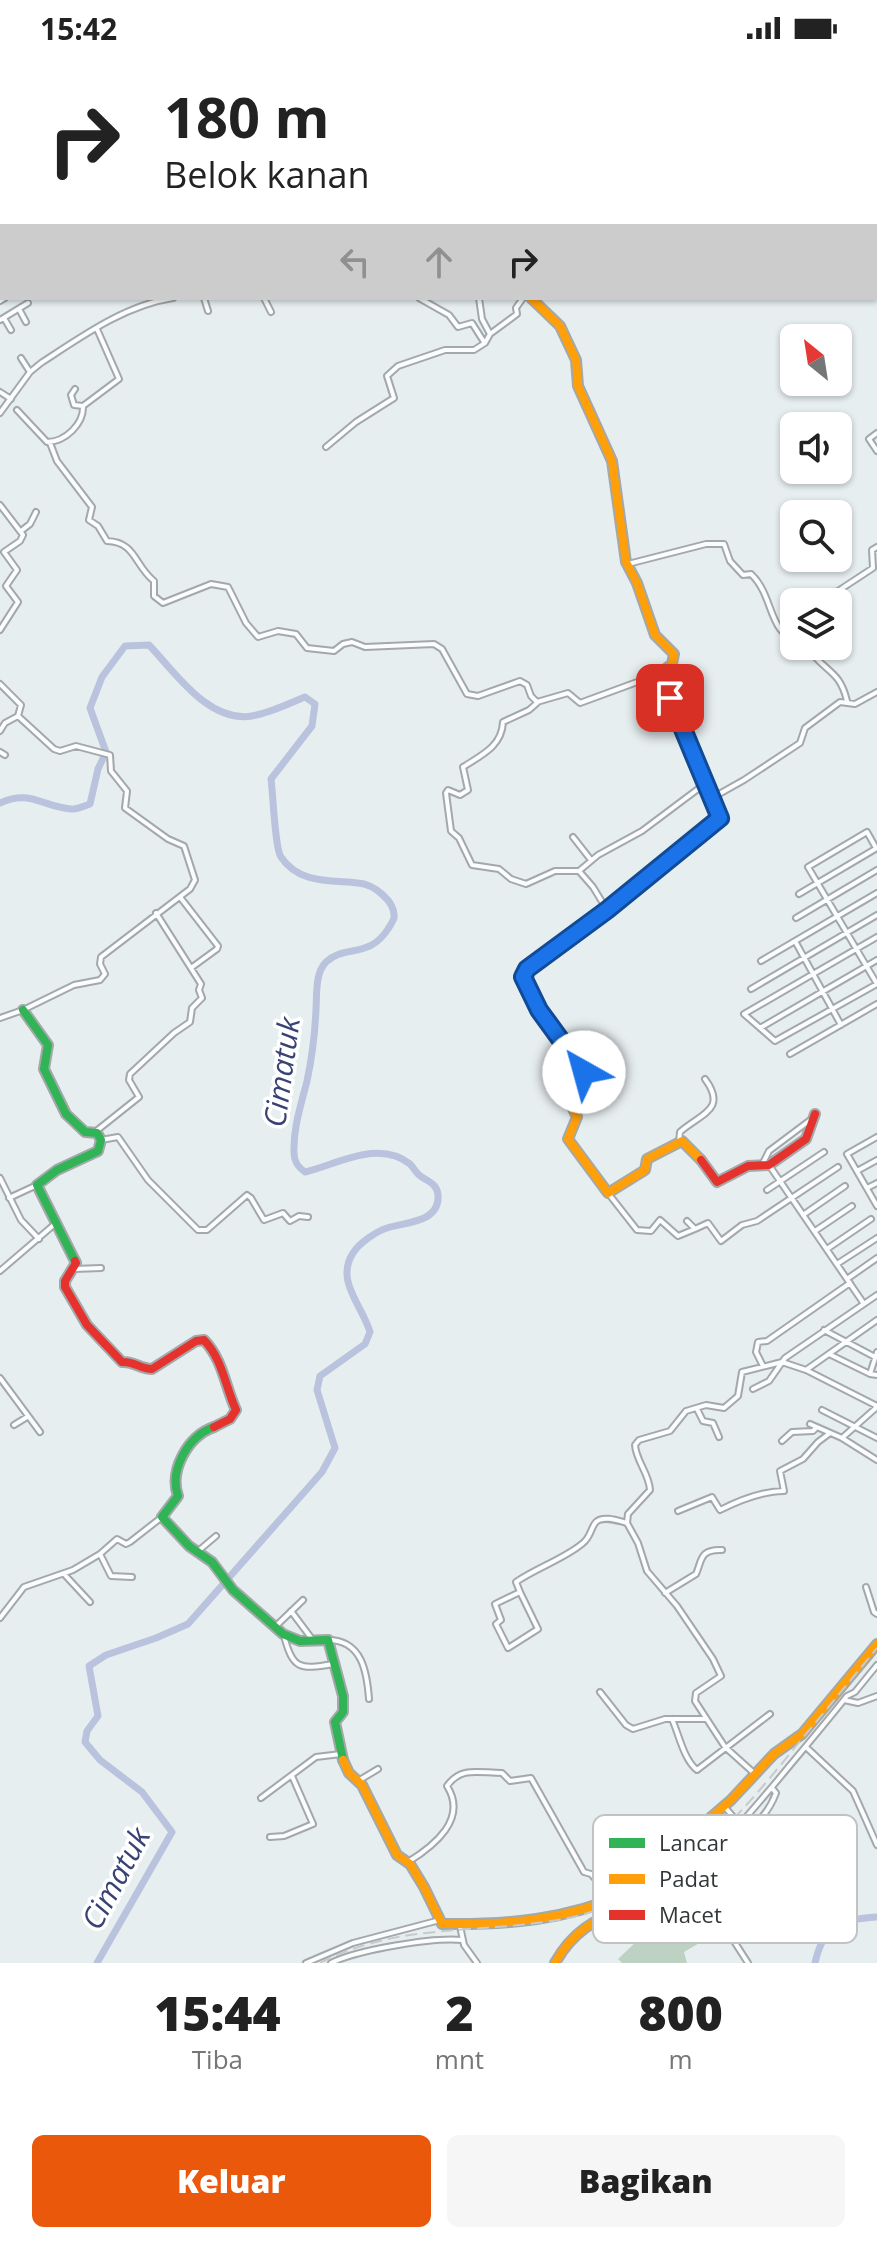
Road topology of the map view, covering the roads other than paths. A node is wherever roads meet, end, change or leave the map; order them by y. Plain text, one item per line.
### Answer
1 (143, 300) edge
2 (163, 300) edge
3 (205, 300) edge
4 (265, 300) edge
5 (423, 300) edge
6 (479, 300) edge
7 (522, 300) edge
8 (533, 300) edge
9 (28, 303) dead end
10 (144, 304) junction
11 (19, 309) junction
12 (208, 311) dead end
13 (271, 312) dead end
14 (2, 319) edge
15 (26, 322) dead end
16 (97, 329) junction
17 (11, 330) dead end
18 (490, 334) junction
19 (485, 343) junction
20 (21, 358) dead end
21 (30, 372) junction
22 (75, 389) dead end
23 (0, 392) edge
24 (11, 399) junction
25 (83, 406) junction
26 (17, 410) dead end
27 (0, 413) edge
28 (877, 433) edge
29 (50, 443) junction
30 (326, 447) dead end
31 (877, 451) edge
32 (0, 505) edge
33 (36, 512) dead end
34 (21, 531) junction
35 (877, 547) edge
36 (2, 553) edge
37 (628, 564) junction
38 (843, 588) edge
39 (780, 629) edge
40 (0, 630) edge
41 (820, 660) edge
42 (659, 674) junction
43 (0, 684) edge
44 (877, 692) edge
45 (847, 701) junction
46 (537, 702) junction
47 (18, 716) junction
48 (0, 731) edge
49 (706, 783) junction
50 (712, 798) junction
51 (573, 837) dead end
52 (877, 848) edge
53 (591, 860) junction
54 (877, 870) edge
55 (579, 871) junction
56 (818, 883) junction
57 (877, 893) edge
58 (799, 894) dead end
59 (180, 897) junction
60 (827, 900) junction
61 (607, 910) junction
62 (156, 913) junction
63 (877, 915) edge
64 (837, 916) junction
65 (796, 918) dead end
66 (847, 933) junction
67 (877, 937) edge
68 (795, 941) junction
69 (856, 949) junction
70 (804, 958) junction
71 (877, 960) edge
72 (761, 961) dead end
73 (867, 966) junction
74 (191, 968) junction
75 (813, 974) junction
76 (877, 984) edge
77 (751, 989) dead end
78 (822, 992) junction
79 (877, 1004) edge
80 (832, 1008) junction
81 (23, 1010) junction
82 (0, 1018) edge
83 (841, 1025) junction
84 (760, 1028) junction
85 (790, 1054) dead end
86 (705, 1079) dead end
87 (812, 1118) dead end
88 (98, 1136) junction
89 (877, 1137) edge
90 (679, 1142) junction
91 (824, 1152) dead end
92 (877, 1160) edge
93 (766, 1164) junction
94 (838, 1167) dead end
95 (857, 1171) junction
96 (0, 1178) edge
97 (780, 1182) junction
98 (877, 1183) edge
99 (37, 1185) junction
100 (845, 1186) dead end
101 (867, 1188) junction
102 (767, 1190) dead end
103 (608, 1193) junction
104 (9, 1198) junction
105 (791, 1198) junction
106 (852, 1206) dead end
107 (877, 1206) edge
108 (803, 1215) junction
109 (308, 1217) dead end
110 (871, 1219) dead end
111 (687, 1221) dead end
112 (56, 1223) junction
113 (695, 1229) junction
114 (815, 1231) junction
115 (877, 1238) edge
116 (39, 1239) junction
117 (827, 1249) junction
118 (877, 1258) edge
119 (837, 1264) junction
120 (101, 1268) dead end
121 (74, 1269) junction
122 (0, 1271) edge
123 (849, 1281) junction
124 (877, 1295) edge
125 (864, 1304) junction
126 (877, 1320) edge
127 (824, 1330) junction
128 (846, 1342) junction
129 (829, 1354) junction
130 (876, 1355) edge
131 (782, 1362) junction
132 (763, 1366) junction
133 (806, 1370) junction
134 (870, 1374) junction
135 (877, 1375) edge
136 (0, 1378) edge
137 (753, 1389) dead end
138 (877, 1406) edge
139 (697, 1409) junction
140 (822, 1410) dead end
141 (27, 1417) junction
142 (810, 1424) dead end
143 (14, 1425) dead end
144 (817, 1427) junction
145 (855, 1427) junction
146 (40, 1432) dead end
147 (830, 1433) junction
148 (719, 1437) dead end
149 (842, 1438) junction
150 (877, 1438) edge
151 (782, 1441) dead end
152 (877, 1460) edge
153 (678, 1511) dead end
154 (162, 1517) junction
155 (627, 1523) junction
156 (216, 1536) dead end
157 (722, 1550) dead end
158 (197, 1552) junction
159 (100, 1554) junction
160 (64, 1574) junction
161 (132, 1577) dead end
162 (866, 1587) dead end
163 (520, 1592) junction
164 (665, 1593) junction
165 (303, 1600) dead end
166 (90, 1602) dead end
167 (291, 1611) junction
168 (877, 1614) edge
169 (0, 1618) edge
170 (276, 1626) junction
171 (283, 1634) junction
172 (312, 1639) junction
173 (328, 1640) junction
174 (877, 1644) edge
175 (333, 1664) junction
176 (877, 1665) edge
177 (600, 1692) dead end
178 (877, 1696) edge
179 (369, 1699) dead end
180 (844, 1700) junction
181 (770, 1714) dead end
182 (672, 1719) junction
183 (706, 1719) junction
184 (725, 1747) junction
185 (807, 1748) junction
186 (341, 1754) junction
187 (378, 1769) dead end
188 (755, 1775) junction
189 (292, 1776) junction
190 (358, 1781) junction
191 (772, 1787) junction
192 (261, 1798) dead end
193 (724, 1806) junction
194 (714, 1815) edge
195 (732, 1815) edge
196 (748, 1815) edge
197 (764, 1815) edge
198 (270, 1837) dead end
199 (877, 1845) edge
200 (408, 1862) junction
201 (593, 1876) edge
202 (593, 1907) edge
203 (440, 1920) junction
204 (593, 1921) edge
205 (460, 1926) junction
206 (462, 1940) junction
207 (735, 1943) edge
208 (306, 1963) edge
209 (331, 1963) edge
210 (477, 1963) edge
211 (555, 1963) edge
212 (748, 1963) edge

1 - 10 street
2 - 10 street
3 - 12 street
4 - 13 street
5 - 19 street
6 - 18 street
7 - 18 street
8 - 37 street
9 - 11 street
10 - 16 street
11 - 14 street
11 - 15 street
14 - 17 street
16 - 21 street
16 - 25 street
18 - 19 street
19 - 30 street
20 - 21 street
21 - 24 street
22 - 25 street
23 - 24 street
24 - 27 street
25 - 29 street
26 - 29 street
28 - 31 street
29 - 46 street
32 - 34 street
33 - 34 street
34 - 36 street
35 - 38 street
36 - 40 street
37 - 39 street
37 - 42 street
41 - 45 street
42 - 46 street
42 - 49 street
43 - 47 street
44 - 45 street
45 - 50 street
46 - 55 street
47 - 48 street
47 - 59 street
49 - 50 street
49 - 53 street
50 - 61 street
51 - 53 street
52 - 56 street
52 - 56 street
53 - 55 street
54 - 60 street
55 - 61 street
56 - 58 street
56 - 60 street
57 - 64 street
59 - 62 street
59 - 74 street
60 - 64 street
60 - 65 street
61 - 103 street
62 - 74 street
62 - 81 street
63 - 66 street
64 - 66 street
64 - 68 street
66 - 69 street
66 - 70 street
67 - 69 street
68 - 70 street
68 - 72 street
69 - 73 street
69 - 75 street
70 - 75 street
70 - 77 street
71 - 73 street
73 - 76 street
73 - 78 street
74 - 88 street
75 - 78 street
75 - 84 street
76 - 80 street
78 - 80 street
78 - 84 street
79 - 83 street
80 - 83 street
80 - 84 street
81 - 82 street
81 - 88 street
83 - 85 street
86 - 90 street
87 - 93 street
88 - 99 street
88 - 109 street
89 - 95 street
90 - 93 street
90 - 103 street
91 - 97 street
92 - 95 street
93 - 97 street
94 - 105 street
95 - 101 street
96 - 104 street
97 - 102 street
97 - 105 street
98 - 101 street
99 - 104 street
99 - 112 street
100 - 108 street
101 - 107 street
103 - 113 street
104 - 116 street
105 - 108 street
105 - 113 street
106 - 114 street
108 - 114 street
110 - 117 street
111 - 113 street
112 - 116 street
112 - 121 street
114 - 117 street
115 - 119 street
116 - 122 street
117 - 119 street
118 - 123 street
119 - 123 street
120 - 121 street
121 - 154 street
123 - 125 street
123 - 132 street
124 - 125 street
125 - 127 street
126 - 128 street
127 - 128 street
127 - 131 street
128 - 129 street
128 - 130 street
129 - 133 street
129 - 134 street
130 - 134 street
131 - 132 street
131 - 133 street
131 - 137 street
132 - 139 street
133 - 138 street
134 - 135 street
136 - 141 street
138 - 145 street
139 - 148 street
139 - 155 street
140 - 145 street
141 - 143 street
141 - 146 street
142 - 144 street
144 - 147 street
144 - 151 street
145 - 149 street
145 - 150 street
147 - 149 street
147 - 153 street
149 - 152 street
154 - 158 street
154 - 159 street
155 - 163 street
155 - 164 street
156 - 158 street
157 - 164 street
158 - 170 street
159 - 160 street
159 - 161 street
160 - 166 street
160 - 169 street
162 - 168 street
163 - 163 street
164 - 183 street
165 - 167 street
167 - 170 street
167 - 172 street
170 - 171 street
171 - 172 street
171 - 175 street
172 - 173 street
173 - 175 street
173 - 179 street
174 - 188 street
175 - 186 street
176 - 180 street
177 - 182 street
178 - 180 street
180 - 185 street
181 - 184 street
182 - 183 street
182 - 184 street
183 - 184 street
184 - 188 street
185 - 191 street
185 - 199 street
186 - 189 street
186 - 190 street
187 - 190 street
188 - 193 street
189 - 192 street
189 - 198 street
190 - 200 street
191 - 196 street
191 - 197 street
193 - 194 street
193 - 195 street
200 - 201 street
200 - 203 street
202 - 205 street
203 - 205 street
203 - 208 street
204 - 211 street
205 - 206 street
206 - 209 street
206 - 210 street
207 - 212 street

